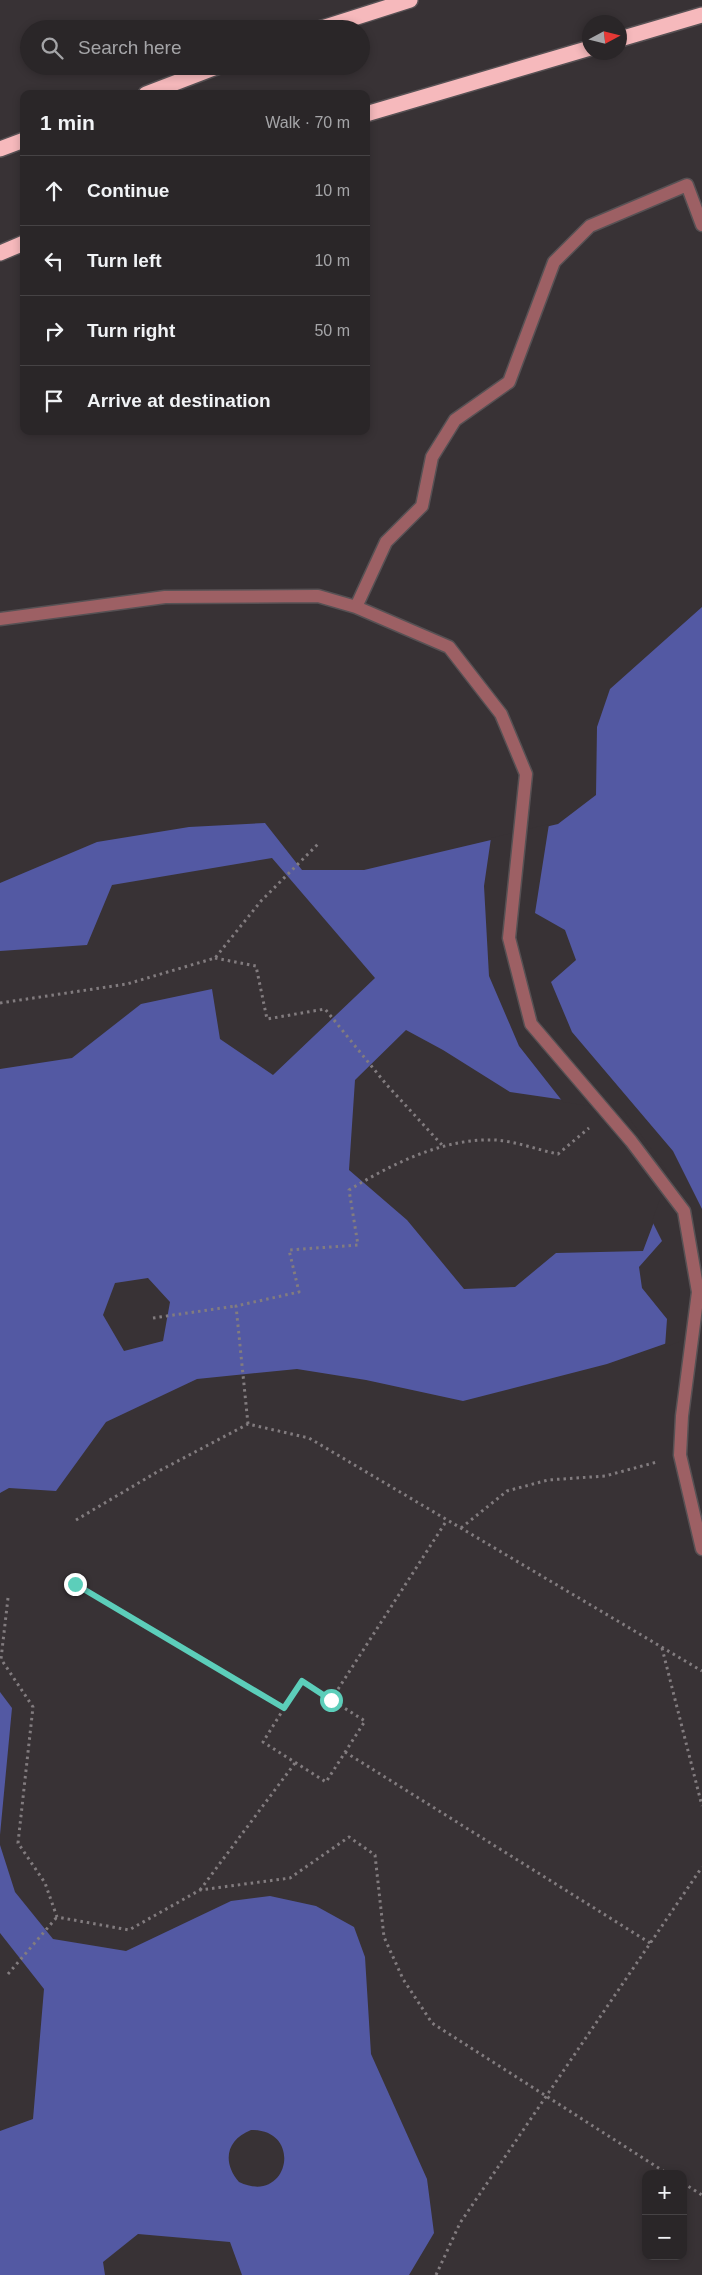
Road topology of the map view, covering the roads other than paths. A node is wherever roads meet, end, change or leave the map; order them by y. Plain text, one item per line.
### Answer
1 (410, 0) edge
2 (702, 15) edge
3 (347, 20) edge
4 (627, 37) edge
5 (582, 50) edge
6 (196, 75) edge
7 (156, 90) edge
8 (370, 113) edge
9 (20, 142) edge
10 (0, 149) edge
11 (702, 225) edge
12 (20, 245) edge
13 (0, 253) edge
14 (356, 607) junction
15 (0, 619) edge
16 (702, 1549) edge

1 - 3 highway
2 - 4 highway
5 - 8 highway
6 - 7 highway
9 - 10 highway
11 - 14 lane
12 - 13 highway
14 - 15 lane
14 - 16 lane

